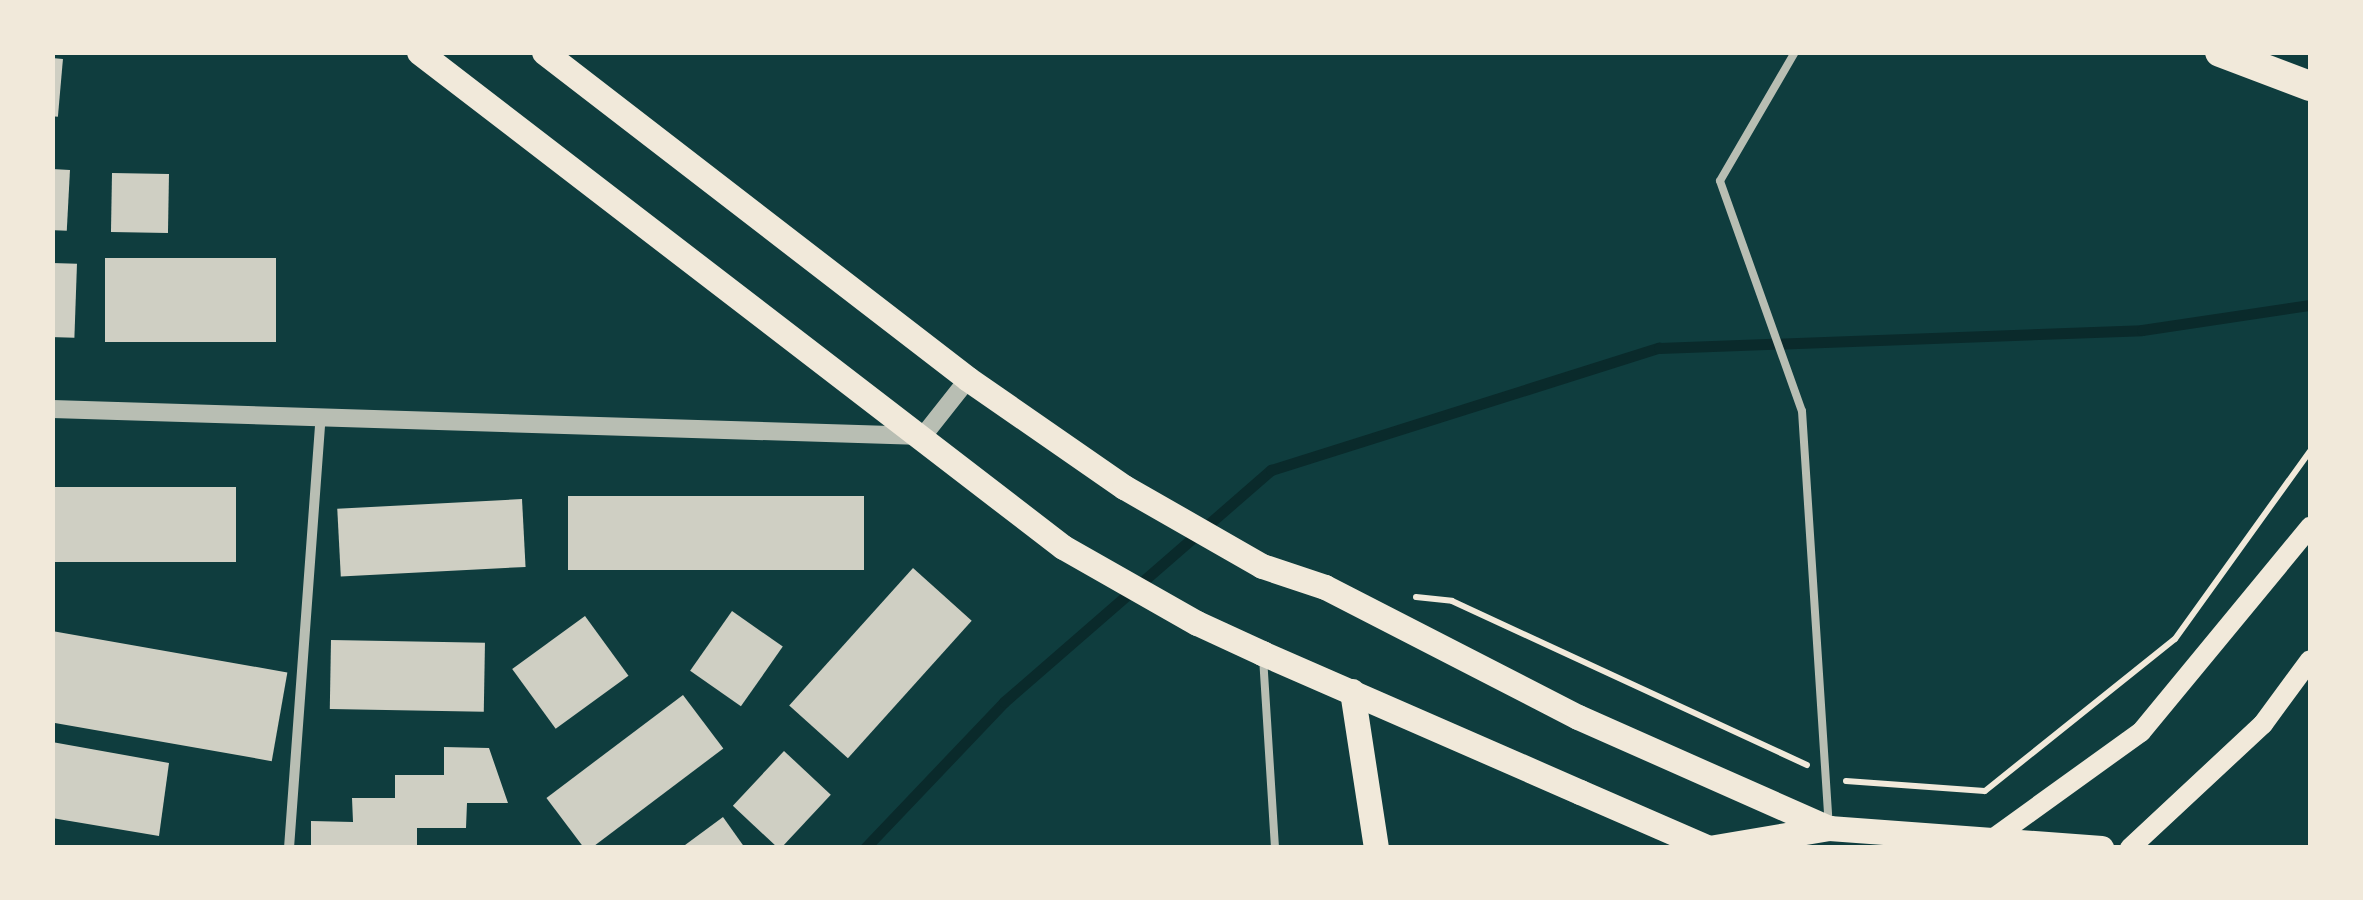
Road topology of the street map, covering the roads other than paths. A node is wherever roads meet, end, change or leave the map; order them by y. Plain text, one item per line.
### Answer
1 (419, 52) edge
2 (544, 52) edge
3 (1795, 52) edge
4 (2220, 52) edge
5 (2310, 86) edge
6 (968, 379) junction
7 (52, 409) edge
8 (322, 411) junction
9 (923, 436) junction
10 (2310, 527) edge
11 (1262, 652) junction
12 (2310, 660) edge
13 (1352, 692) junction
14 (1829, 828) junction
15 (1991, 840) junction
16 (290, 848) edge
17 (1275, 848) edge
18 (1376, 848) edge
19 (1708, 848) edge
20 (2101, 848) edge
21 (2130, 848) edge

1 - 9 main road
2 - 6 main road
3 - 14 lane
4 - 5 highway
6 - 9 street
6 - 14 main road
7 - 8 street
8 - 9 street
8 - 16 street
9 - 11 main road
10 - 15 main road
11 - 13 main road
11 - 17 lane
12 - 21 main road
13 - 18 main road
13 - 19 main road
14 - 15 main road
14 - 19 main road
15 - 20 main road

